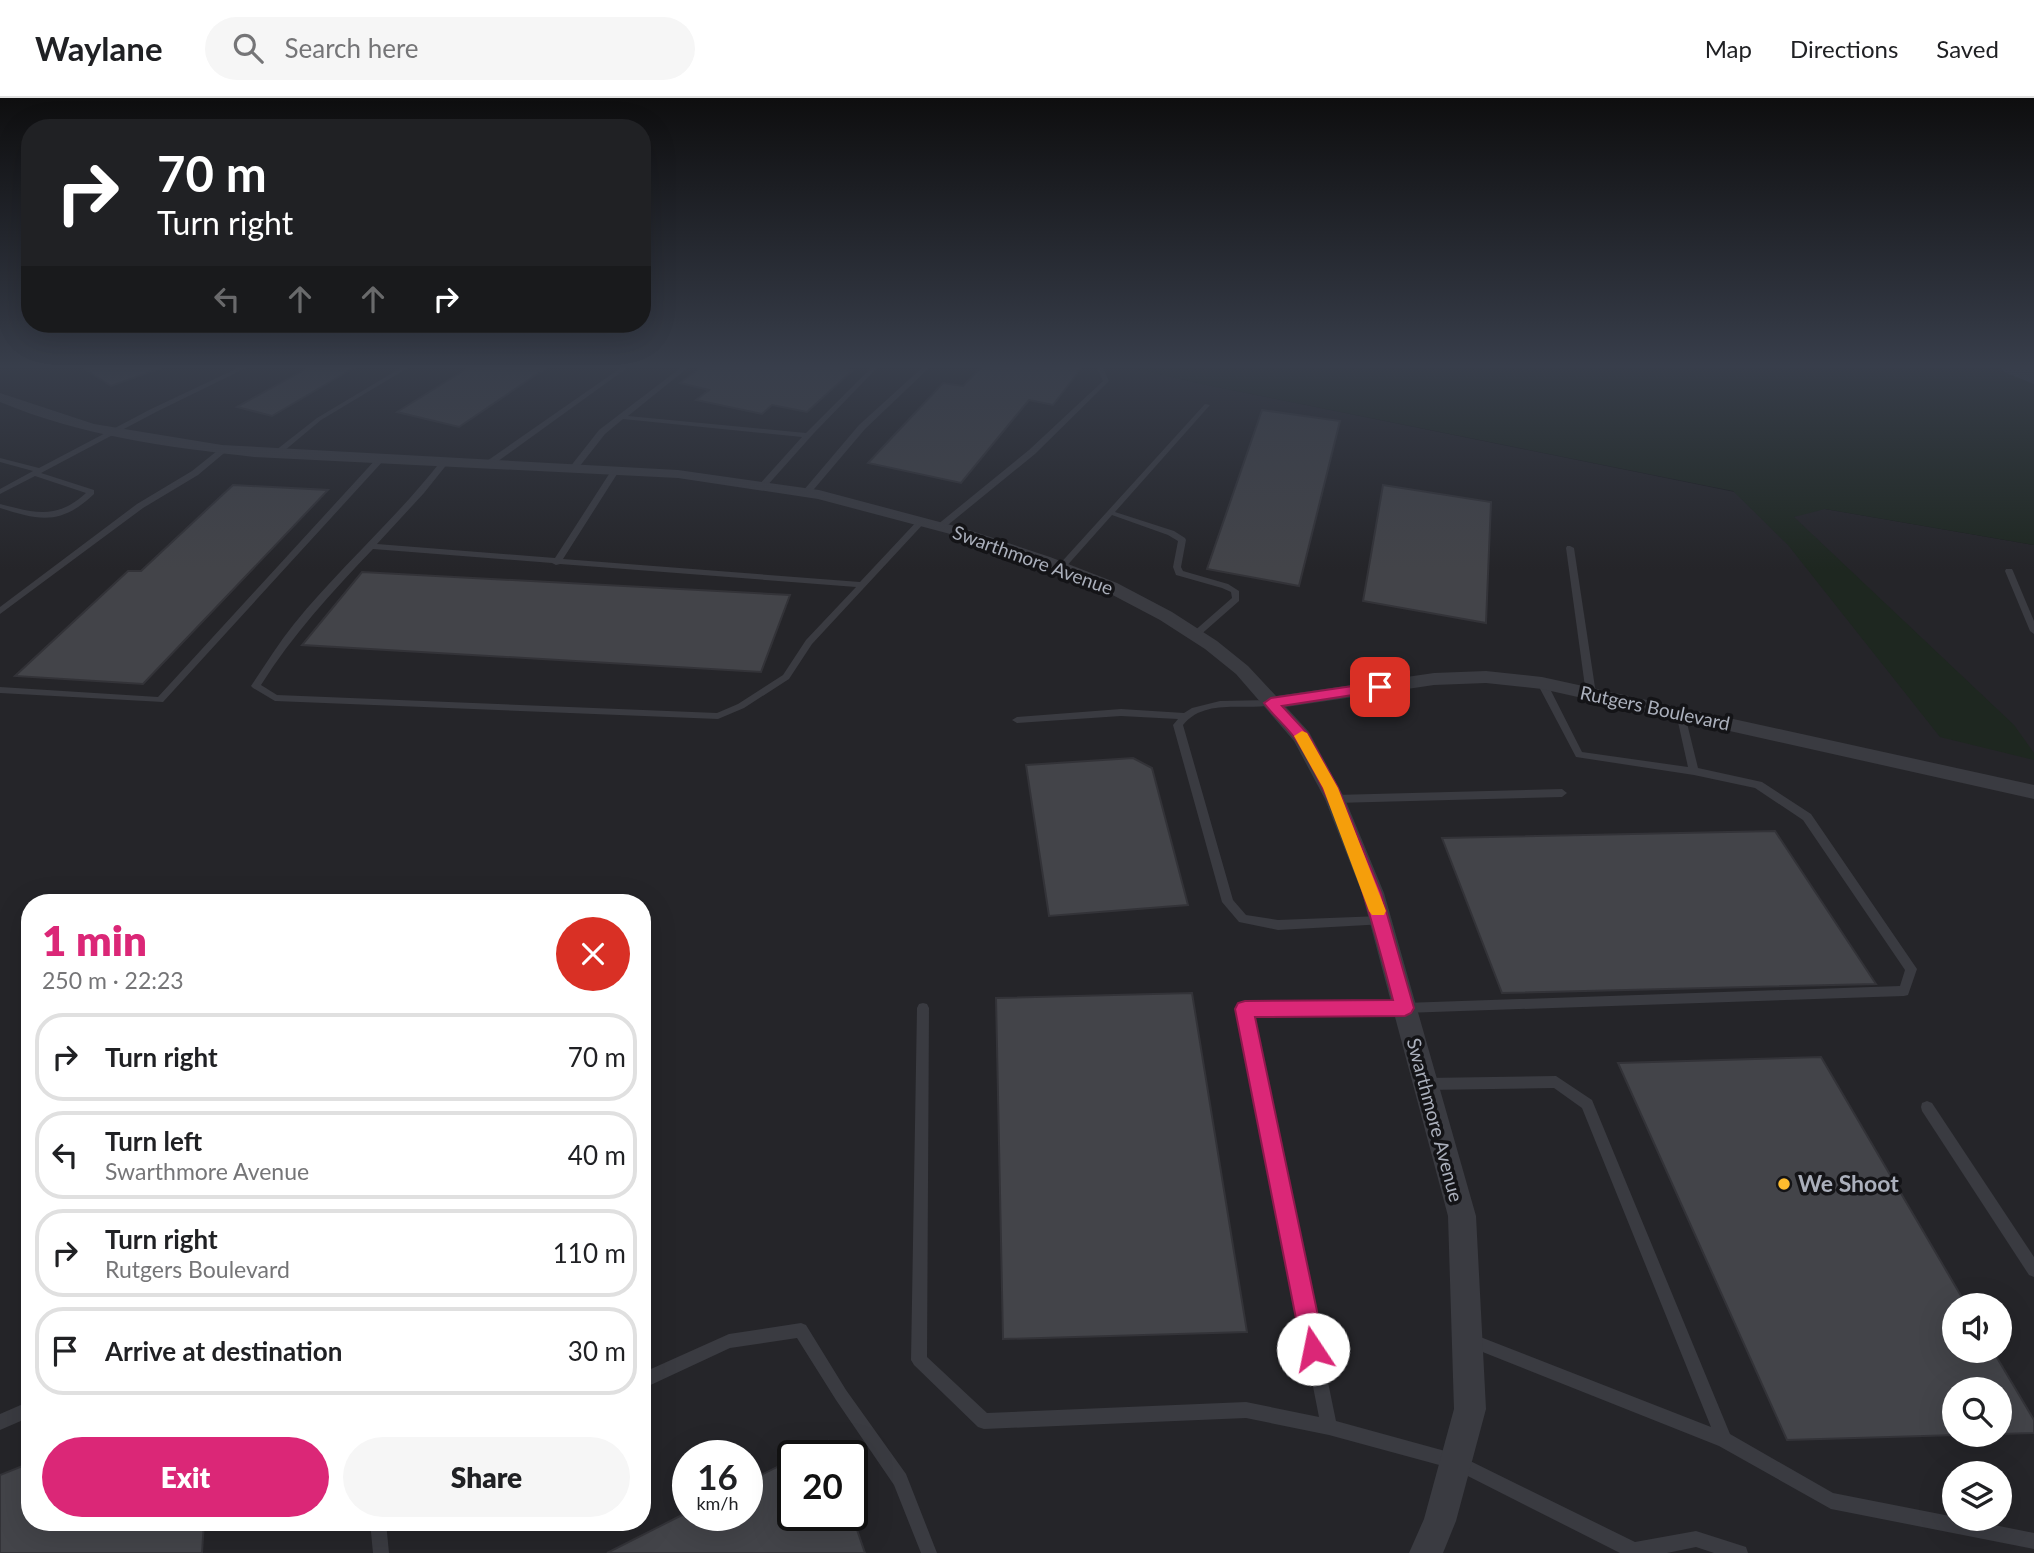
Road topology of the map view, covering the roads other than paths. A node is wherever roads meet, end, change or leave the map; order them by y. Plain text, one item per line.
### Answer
1 (112, 434) edge
2 (128, 434) edge
3 (300, 434) edge
4 (531, 434) edge
5 (601, 434) edge
6 (797, 434) edge
7 (856, 434) edge
8 (1051, 434) edge
9 (1182, 434) edge
10 (808, 435) joint
11 (225, 449) junction
12 (275, 454) junction
13 (0, 460) edge
14 (380, 460) junction
15 (444, 463) junction
16 (487, 465) junction
17 (573, 469) junction
18 (615, 471) junction
19 (38, 472) junction
20 (762, 486) junction
21 (0, 492) edge
22 (806, 492) junction
23 (0, 506) edge
24 (1112, 513) junction
25 (931, 524) junction
26 (369, 546) junction
27 (1570, 548) dead end
28 (556, 563) junction
29 (1061, 567) junction
30 (2009, 571) dead end
31 (863, 584) junction
32 (0, 611) edge
33 (2034, 631) edge
34 (1195, 635) junction
35 (1542, 683) junction
36 (0, 690) edge
37 (1591, 694) junction
38 (1271, 703) junction
39 (1681, 713) junction
40 (1183, 716) junction
41 (1017, 720) dead end
42 (1694, 772) junction
43 (2034, 792) edge
44 (1562, 793) dead end
45 (1335, 799) junction
46 (1381, 921) junction
47 (1405, 1008) junction
48 (923, 1009) dead end
49 (1426, 1084) junction
50 (1927, 1107) dead end
51 (2034, 1270) edge
52 (1467, 1339) junction
53 (651, 1377) edge
54 (21, 1413) edge
55 (0, 1422) edge
56 (1329, 1427) junction
57 (1724, 1440) junction
58 (1456, 1462) junction
59 (379, 1531) edge
60 (2034, 1541) edge
61 (1634, 1552) edge
62 (381, 1553) edge
63 (929, 1553) edge
64 (1426, 1553) edge
65 (1740, 1553) edge

1 - 19 lane
2 - 11 street, Swarthmore Avenue
3 - 12 lane
4 - 16 lane
5 - 17 lane
6 - 10 lane
7 - 22 lane
8 - 25 lane
9 - 24 lane
10 - 20 lane
11 - 12 street, Swarthmore Avenue
11 - 32 lane
12 - 14 street, Swarthmore Avenue
13 - 19 lane
14 - 15 street, Swarthmore Avenue
14 - 36 lane
15 - 16 street, Swarthmore Avenue
15 - 26 lane
16 - 17 street, Swarthmore Avenue
17 - 18 street, Swarthmore Avenue
18 - 20 street, Swarthmore Avenue
18 - 28 lane
19 - 21 lane
19 - 23 lane
20 - 22 street, Swarthmore Avenue
22 - 25 street, Swarthmore Avenue
24 - 29 lane
24 - 34 lane
25 - 29 street, Swarthmore Avenue
25 - 31 lane
26 - 28 lane
26 - 31 lane
27 - 37 lane
28 - 31 lane
29 - 34 street, Swarthmore Avenue
30 - 33 lane
34 - 38 street, Swarthmore Avenue
35 - 37 street, Rutgers Boulevard
35 - 38 street, Rutgers Boulevard
35 - 42 lane
37 - 39 street, Rutgers Boulevard
38 - 40 lane
38 - 45 street, Swarthmore Avenue
39 - 42 lane
39 - 43 street, Rutgers Boulevard
40 - 41 lane
40 - 46 lane
42 - 47 lane
44 - 45 lane
45 - 46 street, Swarthmore Avenue
46 - 47 street, Swarthmore Avenue
47 - 49 street, Swarthmore Avenue
47 - 56 lane
48 - 56 lane
49 - 52 street, Swarthmore Avenue
49 - 57 lane
50 - 51 lane
52 - 57 lane
52 - 58 street, Swarthmore Avenue
53 - 63 lane
54 - 55 lane
56 - 58 lane
57 - 60 lane
58 - 61 lane
58 - 64 street, Swarthmore Avenue
59 - 62 lane
61 - 65 lane

